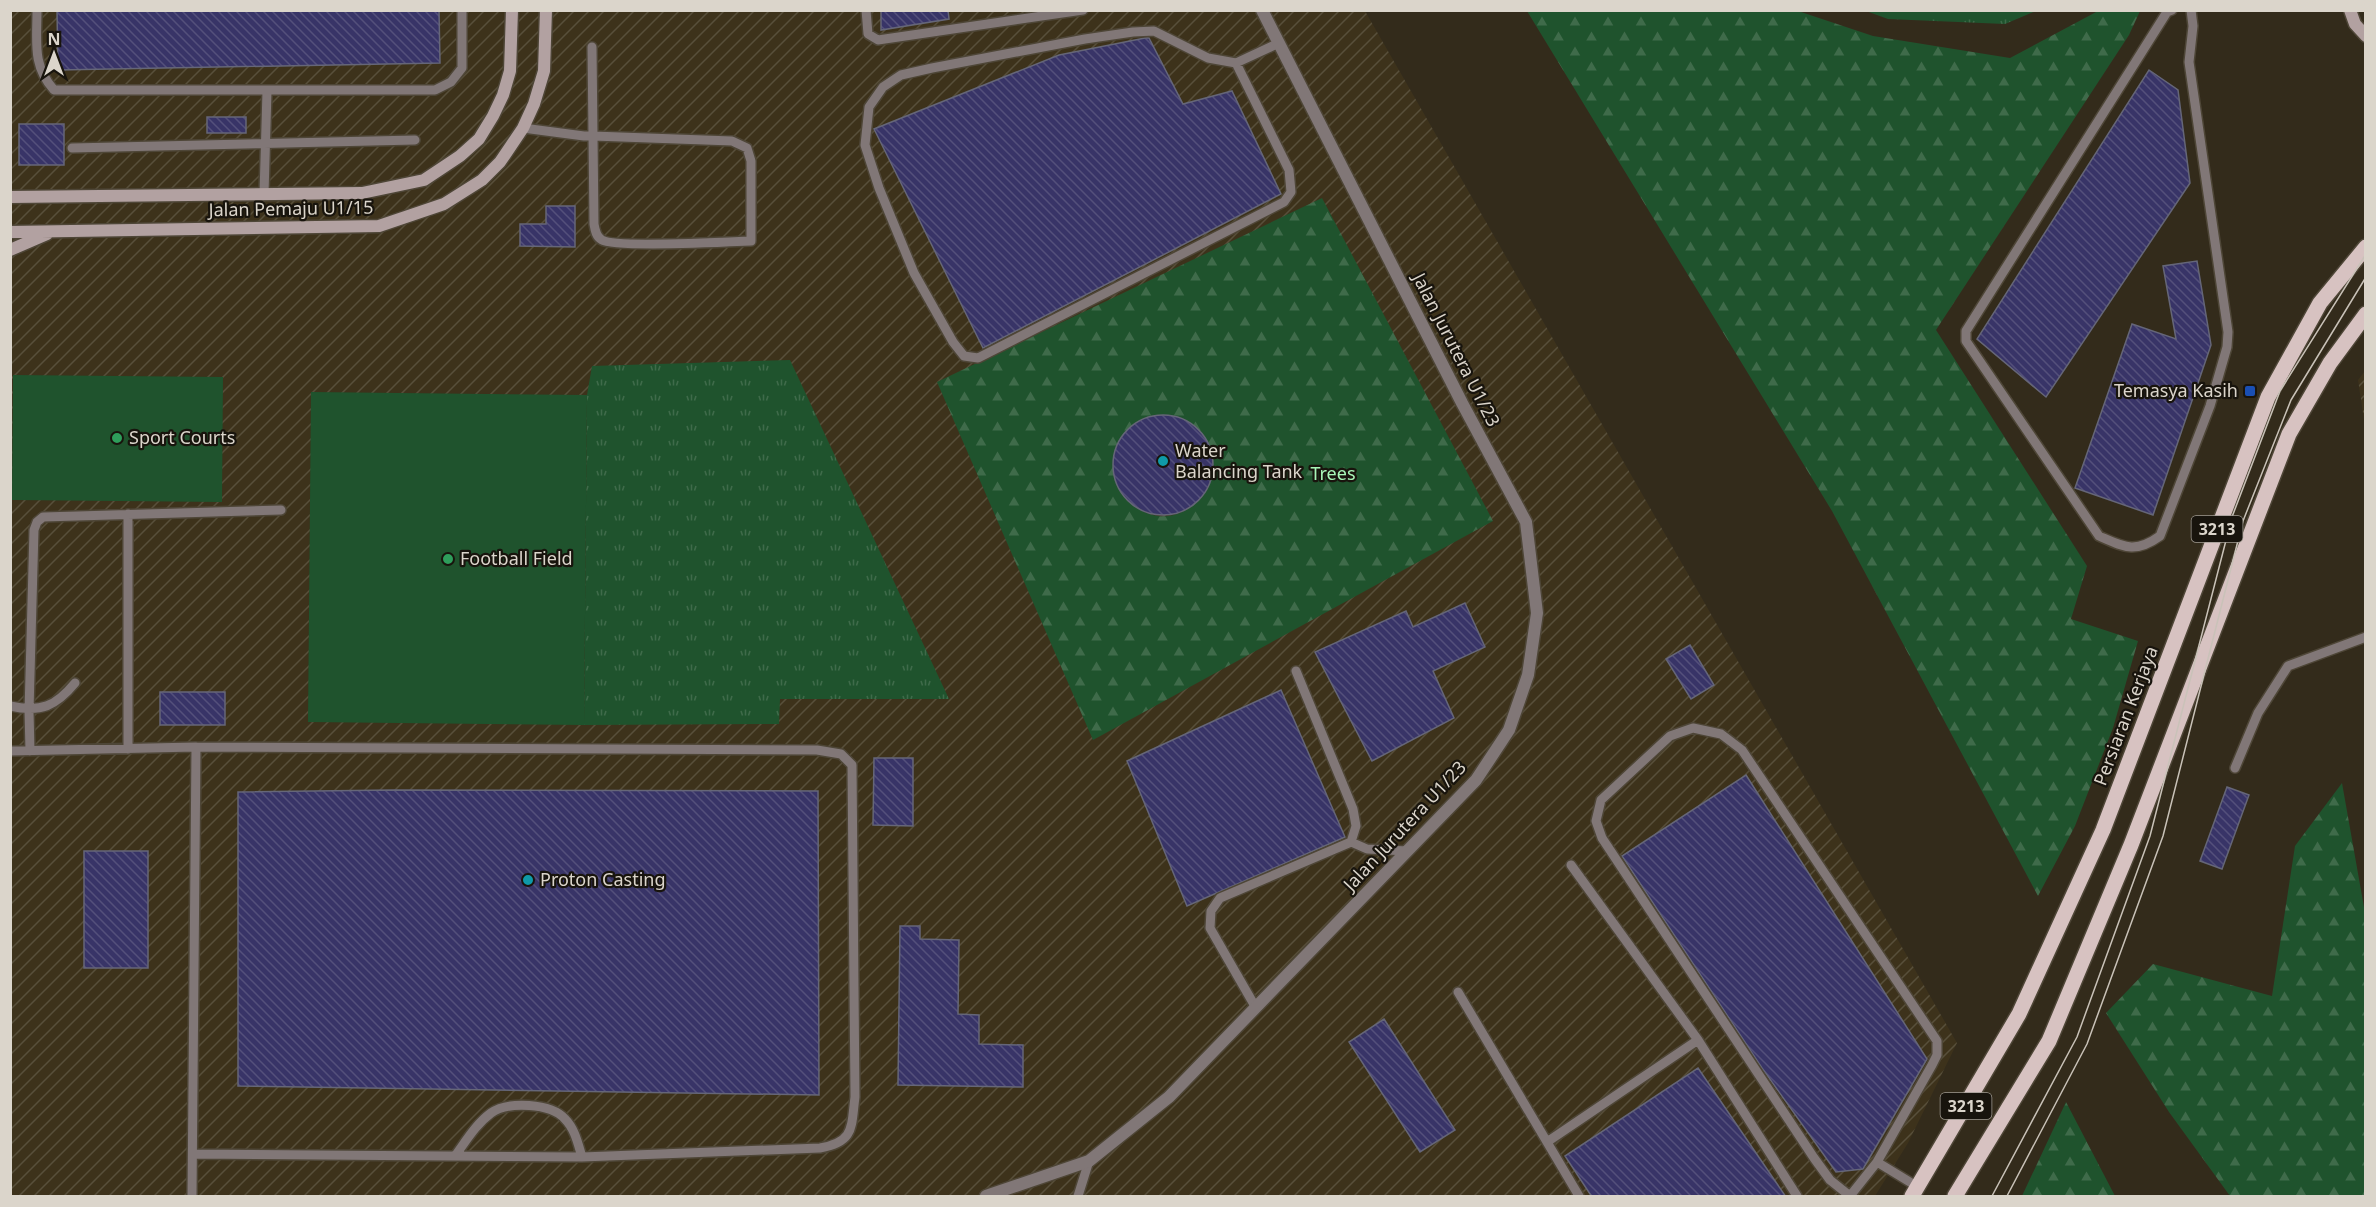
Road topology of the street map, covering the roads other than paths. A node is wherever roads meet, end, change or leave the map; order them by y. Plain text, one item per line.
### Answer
1 (38, 10) edge
2 (462, 10) edge
3 (512, 10) edge
4 (546, 10) edge
5 (866, 10) edge
6 (1083, 10) edge
7 (1262, 10) edge
8 (2172, 10) edge
9 (2191, 10) edge
10 (2350, 10) edge
11 (2366, 36) edge
12 (1279, 43) junction
13 (592, 47) dead end
14 (1236, 63) junction
15 (267, 91) junction
16 (523, 128) junction
17 (593, 136) junction
18 (415, 140) dead end
19 (265, 143) junction
20 (72, 148) dead end
21 (264, 194) junction
22 (10, 197) edge
23 (54, 231) junction
24 (10, 232) edge
25 (2366, 247) edge
26 (10, 250) edge
27 (2366, 314) edge
28 (281, 510) dead end
29 (128, 514) junction
30 (2366, 637) edge
31 (1296, 671) dead end
32 (75, 682) dead end
33 (10, 706) edge
34 (29, 711) junction
35 (196, 747) junction
36 (128, 749) junction
37 (10, 751) edge
38 (30, 751) junction
39 (2235, 768) dead end
40 (1351, 842) junction
41 (1407, 851) junction
42 (1571, 866) dead end
43 (1458, 992) dead end
44 (1256, 1008) junction
45 (1698, 1040) junction
46 (1547, 1142) junction
47 (193, 1154) junction
48 (455, 1156) junction
49 (582, 1157) junction
50 (1089, 1161) junction
51 (1877, 1162) junction
52 (1915, 1192) edge
53 (1850, 1196) edge
54 (192, 1197) edge
55 (986, 1197) edge
56 (1078, 1197) edge
57 (1579, 1197) edge
58 (1797, 1197) edge
59 (1955, 1197) edge

1 - 15 lane
2 - 15 lane
3 - 21 street, Jalan Pemaju U1/15
4 - 16 street, Jalan Pemaju U1/15
5 - 6 lane
7 - 12 street, Jalan Jurutera U1/23
8 - 9 lane
10 - 11 street
12 - 14 lane
12 - 41 street, Jalan Jurutera U1/23
13 - 17 lane
14 - 14 lane
15 - 19 lane
16 - 17 lane
16 - 23 street, Jalan Pemaju U1/15
17 - 17 lane
18 - 19 lane
19 - 20 lane
19 - 21 lane
21 - 22 street, Jalan Pemaju U1/15
23 - 24 street, Jalan Pemaju U1/15
23 - 26 street
25 - 52 main road, Persiaran Kerjaya / 3213
27 - 59 main road, 3213
28 - 29 lane
29 - 34 lane
29 - 36 lane
30 - 39 lane
31 - 40 lane
32 - 34 lane
33 - 34 lane
34 - 38 lane
35 - 36 lane
35 - 47 lane
35 - 49 lane
36 - 38 lane
37 - 38 lane
40 - 41 lane
40 - 44 lane
41 - 44 street, Jalan Jurutera U1/23
42 - 45 lane
43 - 46 lane
44 - 50 street, Jalan Jurutera U1/23
45 - 46 lane
45 - 58 lane
46 - 57 lane
47 - 48 lane
47 - 54 lane
48 - 49 lane
48 - 49 lane
50 - 55 street, Jalan Jurutera U1/23
50 - 56 lane
51 - 52 lane
51 - 53 lane
51 - 53 lane

